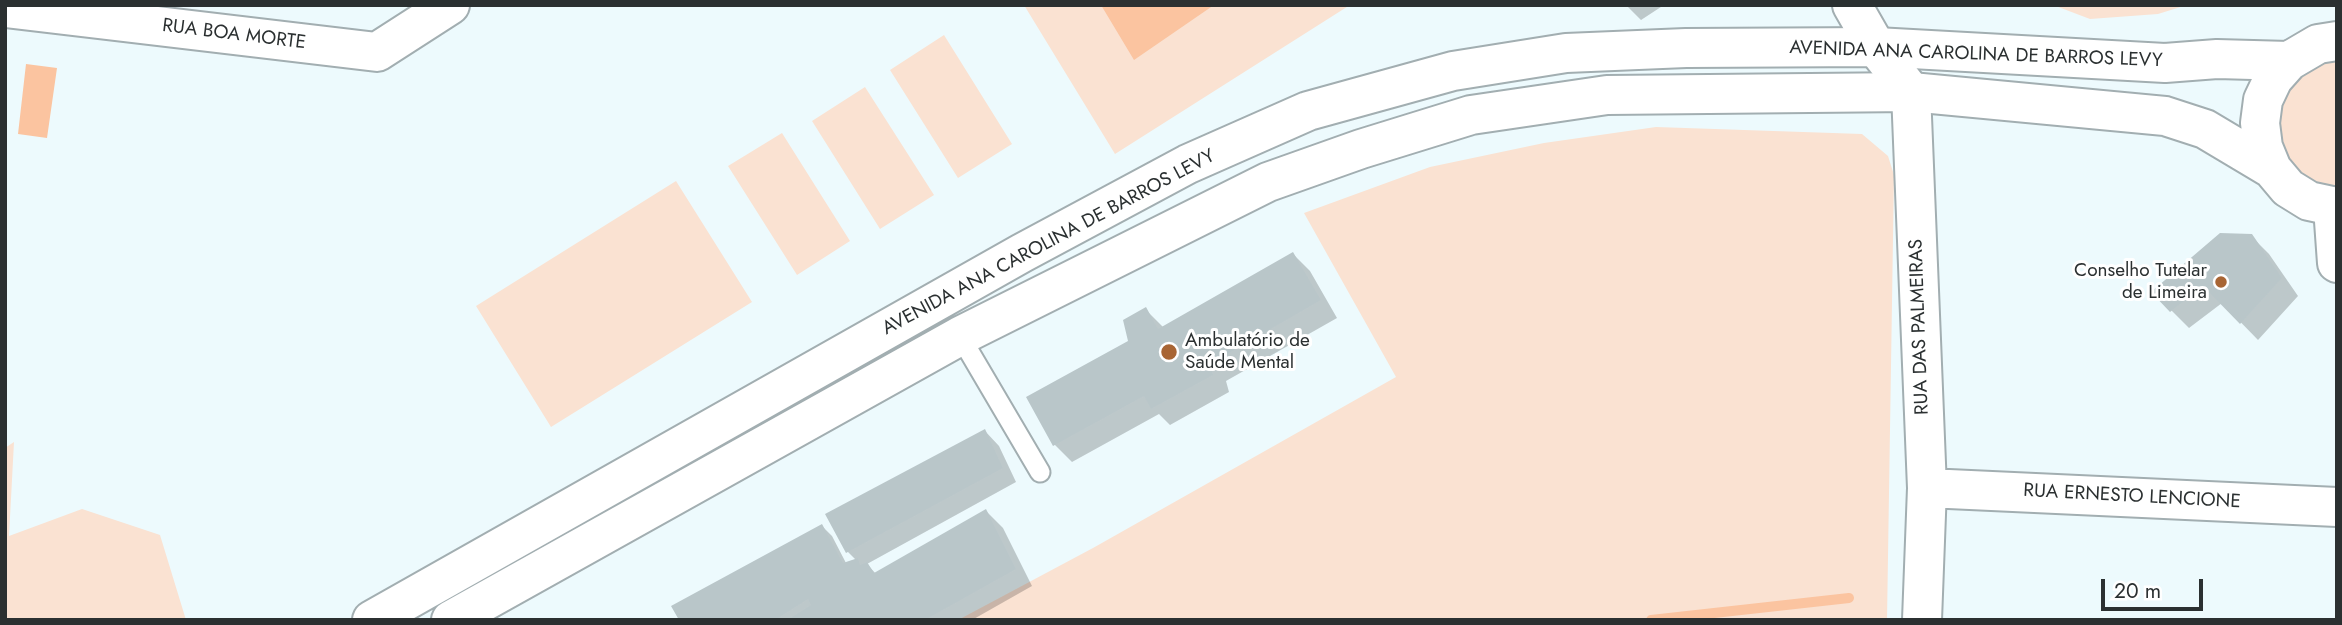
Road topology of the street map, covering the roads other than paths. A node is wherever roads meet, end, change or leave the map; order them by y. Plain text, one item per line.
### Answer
1 (450, 5) edge
2 (1852, 5) edge
3 (5, 8) edge
4 (233, 20) edge
5 (2320, 42) edge
6 (1876, 47) junction
7 (2132, 59) junction
8 (1911, 92) junction
9 (2127, 112) junction
10 (2272, 169) junction
11 (2335, 207) edge
12 (2337, 263) edge
13 (960, 335) junction
14 (1040, 472) dead end
15 (1927, 488) junction
16 (2337, 507) edge
17 (372, 620) edge
18 (451, 620) edge
19 (1922, 620) edge

1 - 4 street, RUA BOA MORTE
2 - 6 street
3 - 4 street, RUA BOA MORTE
5 - 7 street, AVENIDA ANA CAROLINA DE BARROS LEVY
5 - 10 street
6 - 7 street, AVENIDA ANA CAROLINA DE BARROS LEVY
6 - 8 street
6 - 17 street, AVENIDA ANA CAROLINA DE BARROS LEVY
7 - 9 street
8 - 9 street, AVENIDA ANA CAROLINA DE BARROS LEVY
8 - 13 street, AVENIDA ANA CAROLINA DE BARROS LEVY
8 - 15 street, RUA DAS PALMEIRAS
9 - 10 street, AVENIDA ANA CAROLINA DE BARROS LEVY
10 - 11 street
11 - 12 street
13 - 14 lane
13 - 18 street, AVENIDA ANA CAROLINA DE BARROS LEVY
15 - 16 street, RUA ERNESTO LENCIONE
15 - 19 street, RUA DAS PALMEIRAS

